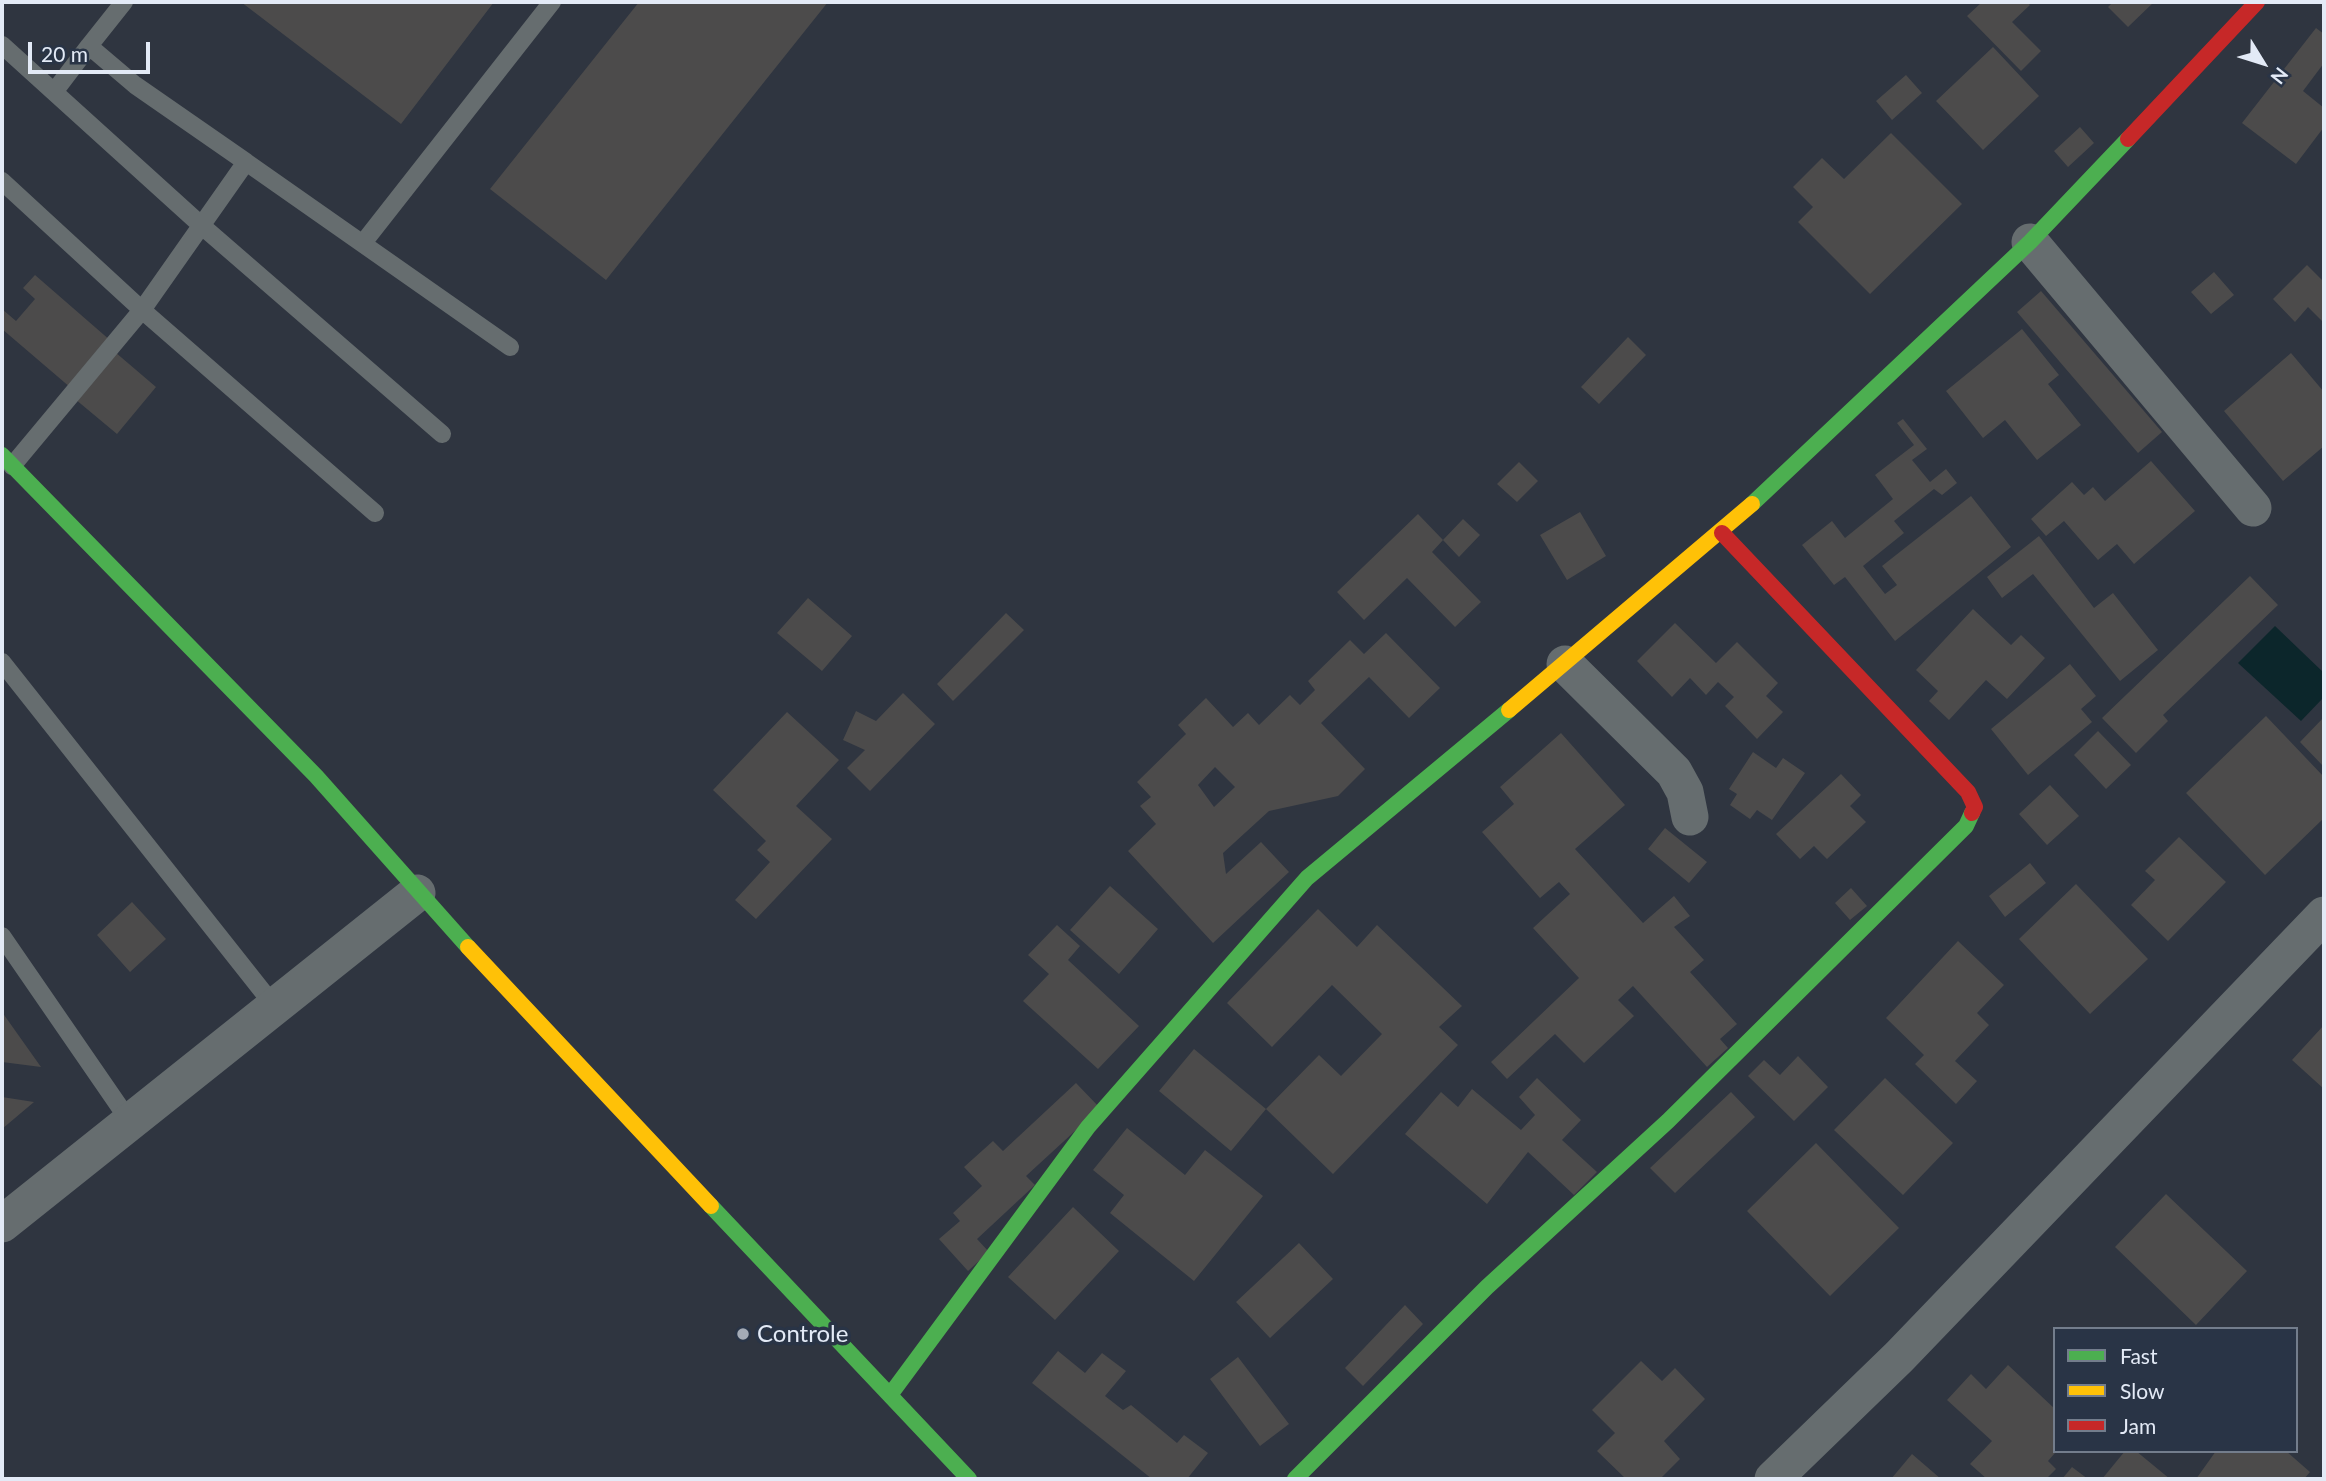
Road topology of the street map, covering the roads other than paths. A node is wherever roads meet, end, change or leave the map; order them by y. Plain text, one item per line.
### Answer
1 (124, 2) edge
2 (552, 2) edge
3 (2257, 2) edge
4 (2, 45) edge
5 (89, 46) junction
6 (54, 92) junction
7 (246, 162) junction
8 (2, 181) edge
9 (202, 226) junction
10 (2030, 242) junction
11 (363, 243) junction
12 (142, 310) junction
13 (510, 347) dead end
14 (442, 433) dead end
15 (7, 460) edge
16 (2253, 508) dead end
17 (375, 513) dead end
18 (1722, 533) junction
19 (2, 663) edge
20 (1565, 664) junction
21 (1690, 817) dead end
22 (417, 893) junction
23 (2324, 915) edge
24 (2, 936) edge
25 (275, 1007) junction
26 (130, 1122) junction
27 (2, 1224) edge
28 (890, 1395) junction
29 (968, 1479) edge
30 (1295, 1479) edge
31 (1773, 1479) edge

1 - 5 lane
2 - 11 lane
3 - 10 main road
4 - 6 lane
5 - 6 lane
5 - 7 lane
6 - 9 lane
7 - 9 lane
7 - 11 lane
8 - 12 lane
9 - 12 lane
9 - 14 lane
10 - 16 street
10 - 18 main road
11 - 13 lane
12 - 15 lane
12 - 17 lane
15 - 22 main road
18 - 20 main road
18 - 30 main road
19 - 25 lane
20 - 21 street
20 - 28 main road
22 - 25 street
22 - 28 main road
23 - 31 street
24 - 26 lane
25 - 26 street
26 - 27 street
28 - 29 main road

